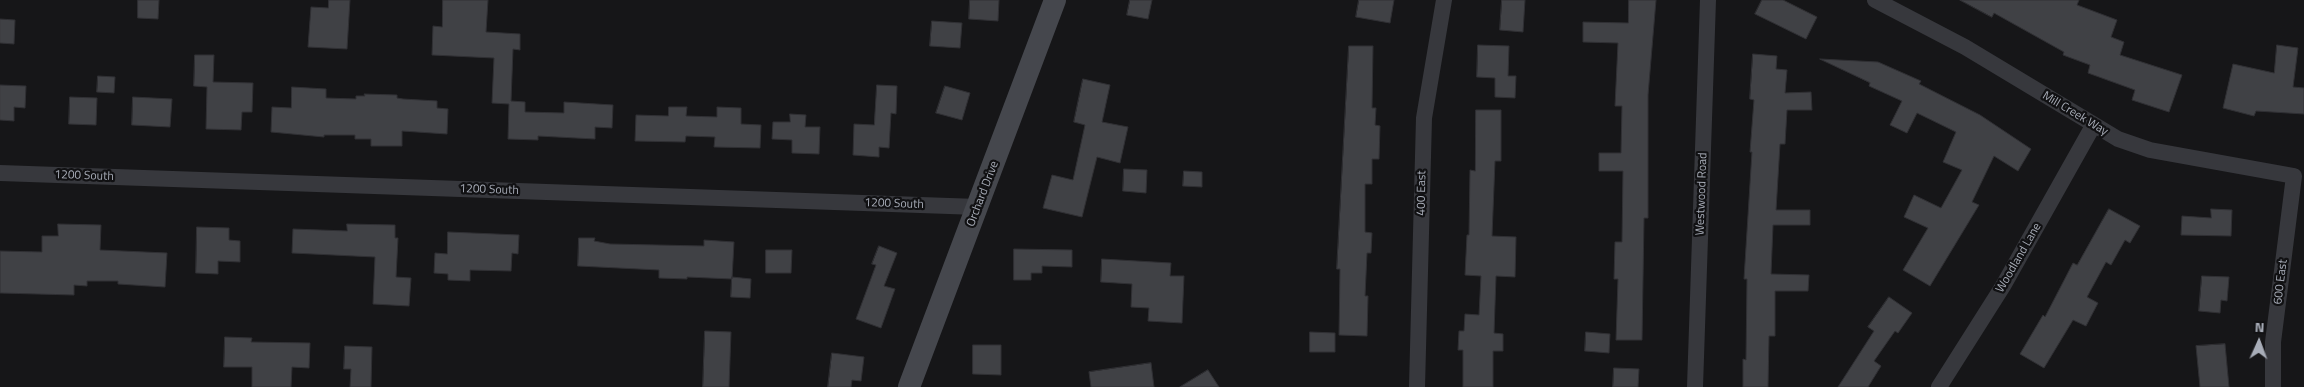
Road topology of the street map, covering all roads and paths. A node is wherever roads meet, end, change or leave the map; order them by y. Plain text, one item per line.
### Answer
1 (1055, 0) edge
2 (1444, 0) edge
3 (1708, 0) edge
4 (1875, 0) edge
5 (2093, 126) junction
6 (0, 173) edge
7 (2294, 176) joint
8 (978, 207) junction
9 (909, 387) edge
10 (1417, 387) edge
11 (1695, 387) edge
12 (1939, 387) edge
13 (2273, 387) edge

1 - 8 main road, Orchard Drive
2 - 10 street, 400 East
3 - 11 street, Westwood Road
4 - 5 street, Mill Creek Way
5 - 7 street, Mill Creek Way
5 - 12 street, Woodland Lane
6 - 8 street, 1200 South
7 - 13 street, 600 East
8 - 9 main road, Orchard Drive

